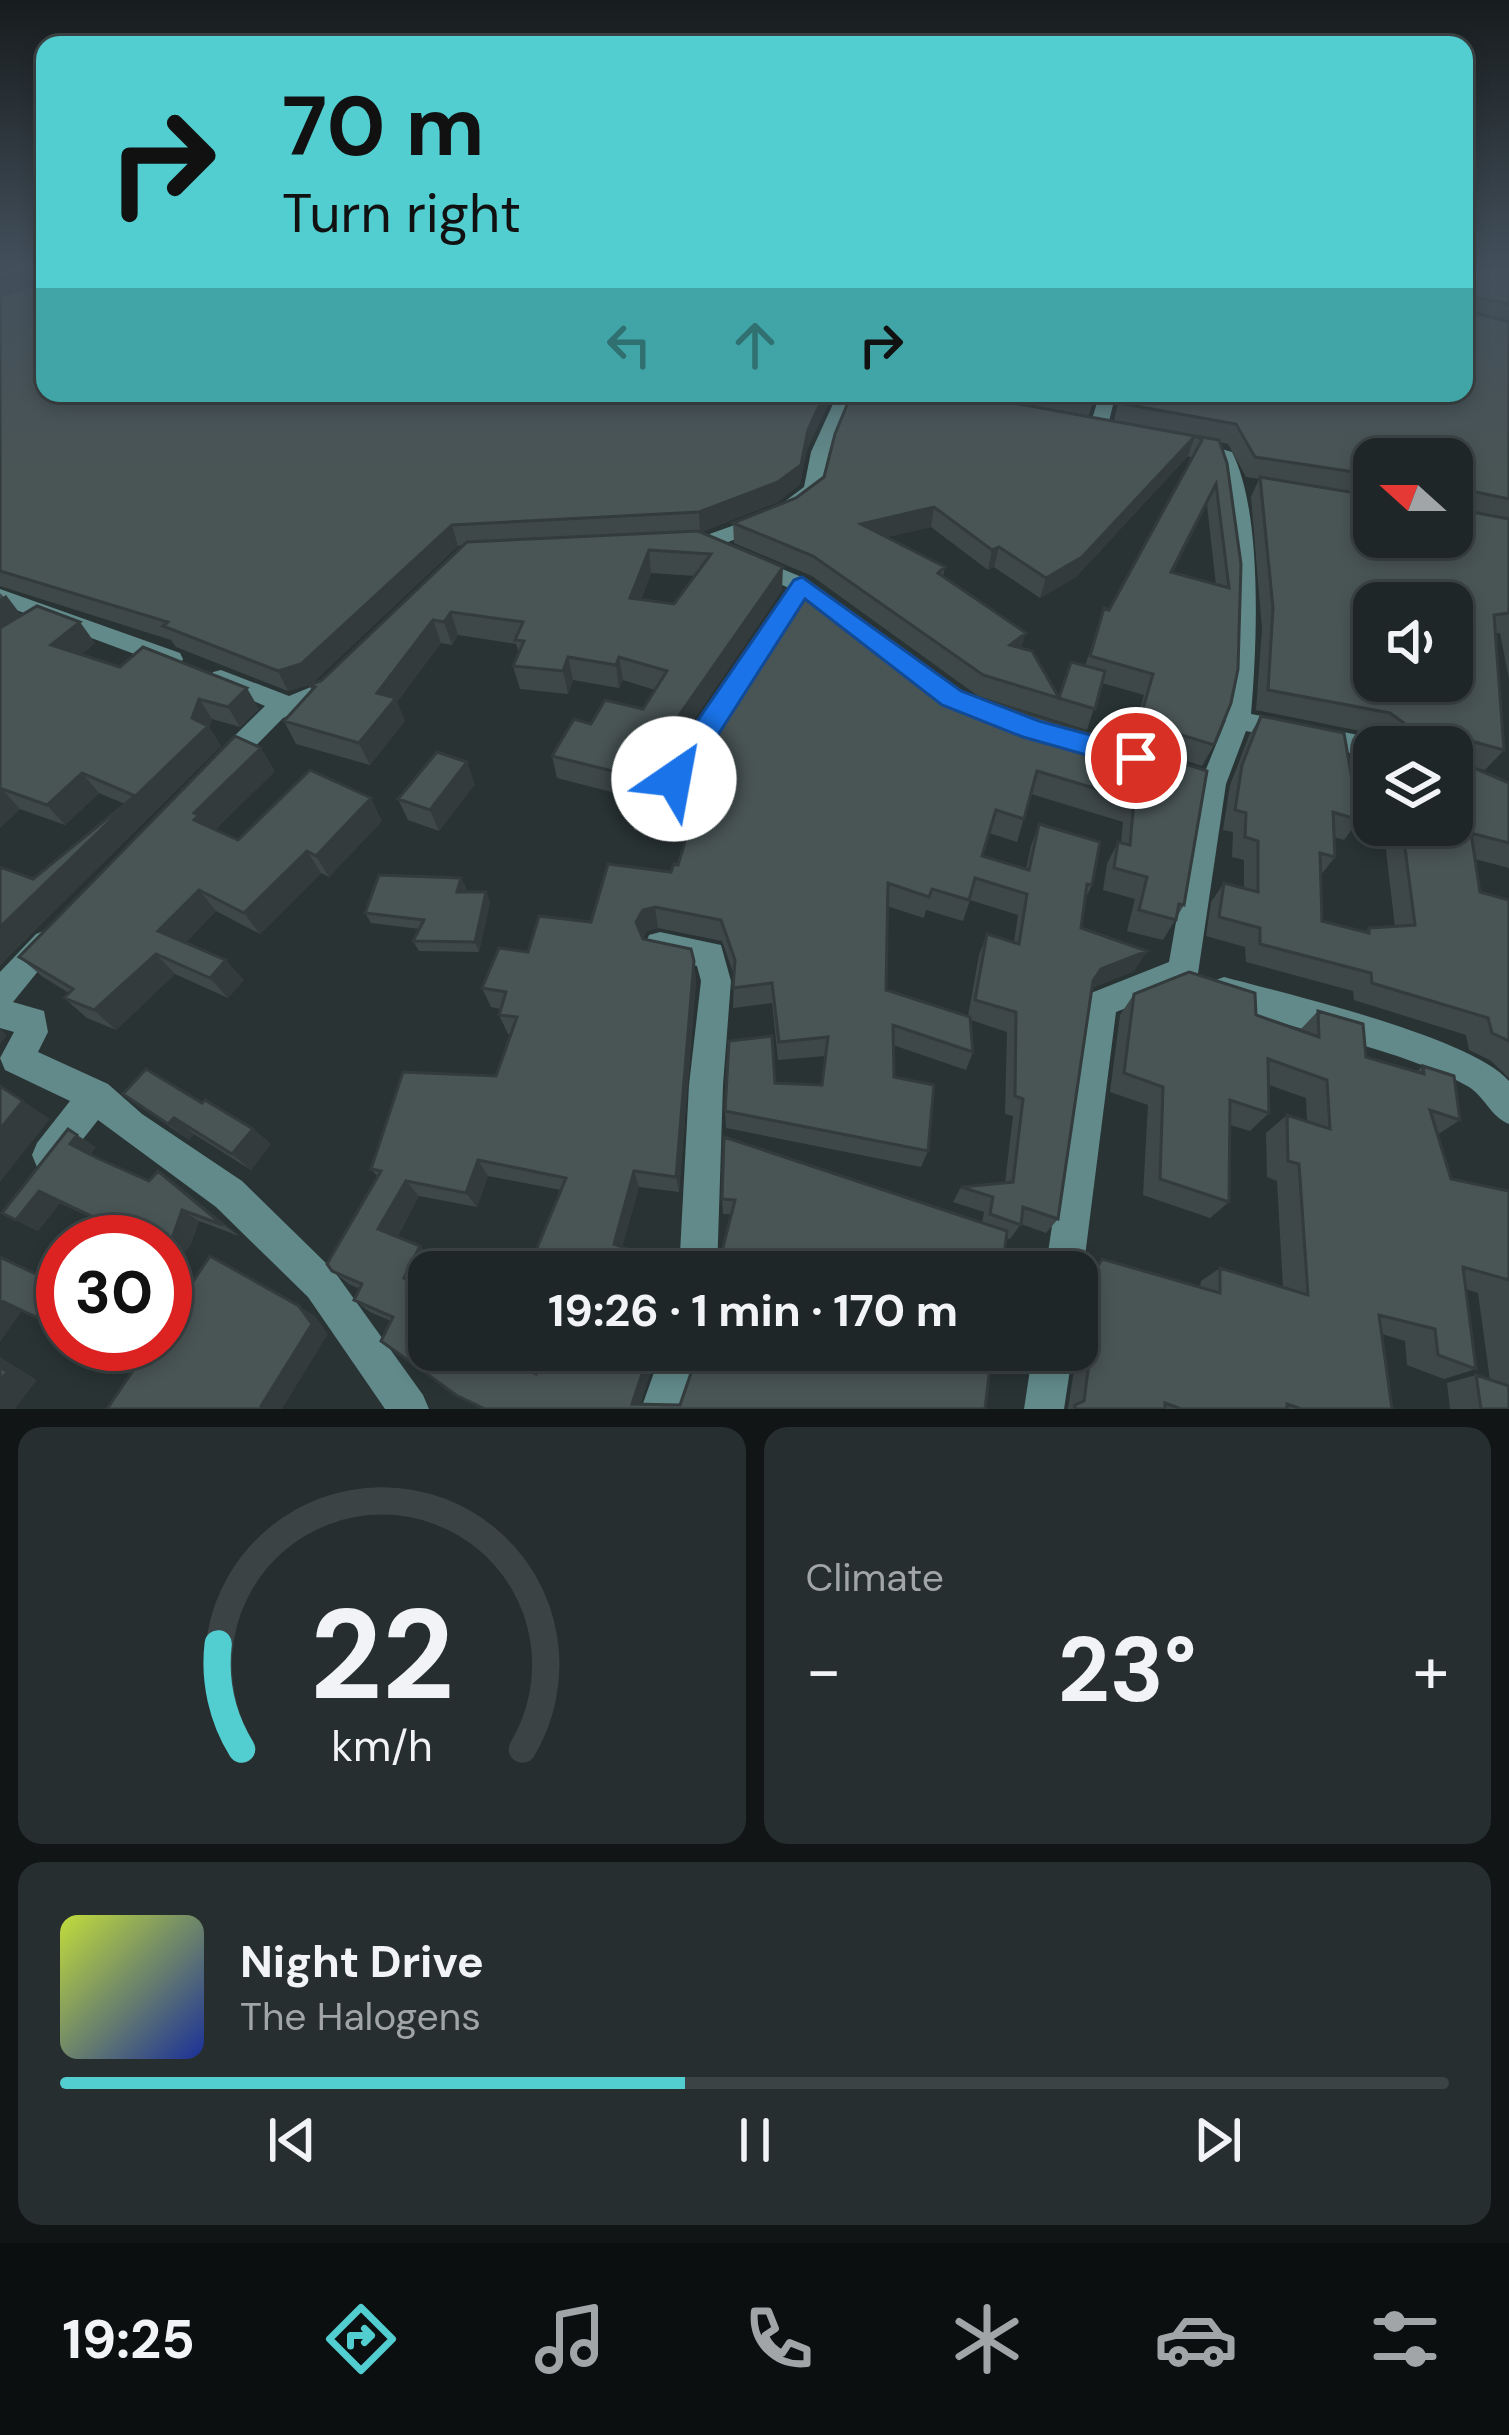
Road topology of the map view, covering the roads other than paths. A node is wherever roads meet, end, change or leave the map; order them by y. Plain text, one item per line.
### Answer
1 (842, 402) edge
2 (1102, 402) edge
3 (703, 543) junction
4 (671, 544) edge
5 (802, 585) junction
6 (0, 596) edge
7 (49, 612) junction
8 (846, 619) edge
9 (16, 635) edge
10 (342, 675) edge
11 (287, 705) junction
12 (1238, 720) junction
13 (1353, 744) edge
14 (674, 779) edge
15 (200, 786) edge
16 (72, 916) edge
17 (659, 945) edge
18 (1186, 970) junction
19 (0, 994) edge
20 (0, 1013) edge
21 (96, 1096) junction
22 (1509, 1107) edge
23 (27, 1184) edge
24 (699, 1251) edge
25 (1067, 1251) edge
26 (675, 1371) edge
27 (1050, 1371) edge
28 (409, 1409) edge
29 (661, 1409) edge
30 (1044, 1409) edge

1 - 3 street
2 - 12 street
3 - 4 street
3 - 5 street
5 - 8 street
5 - 14 street
6 - 7 street
7 - 9 street
7 - 11 street
10 - 11 street
11 - 15 street
12 - 13 street
12 - 18 street
16 - 19 street
17 - 24 street
18 - 22 street
18 - 25 street
20 - 21 street
21 - 23 street
21 - 28 street
26 - 29 street
27 - 30 street

